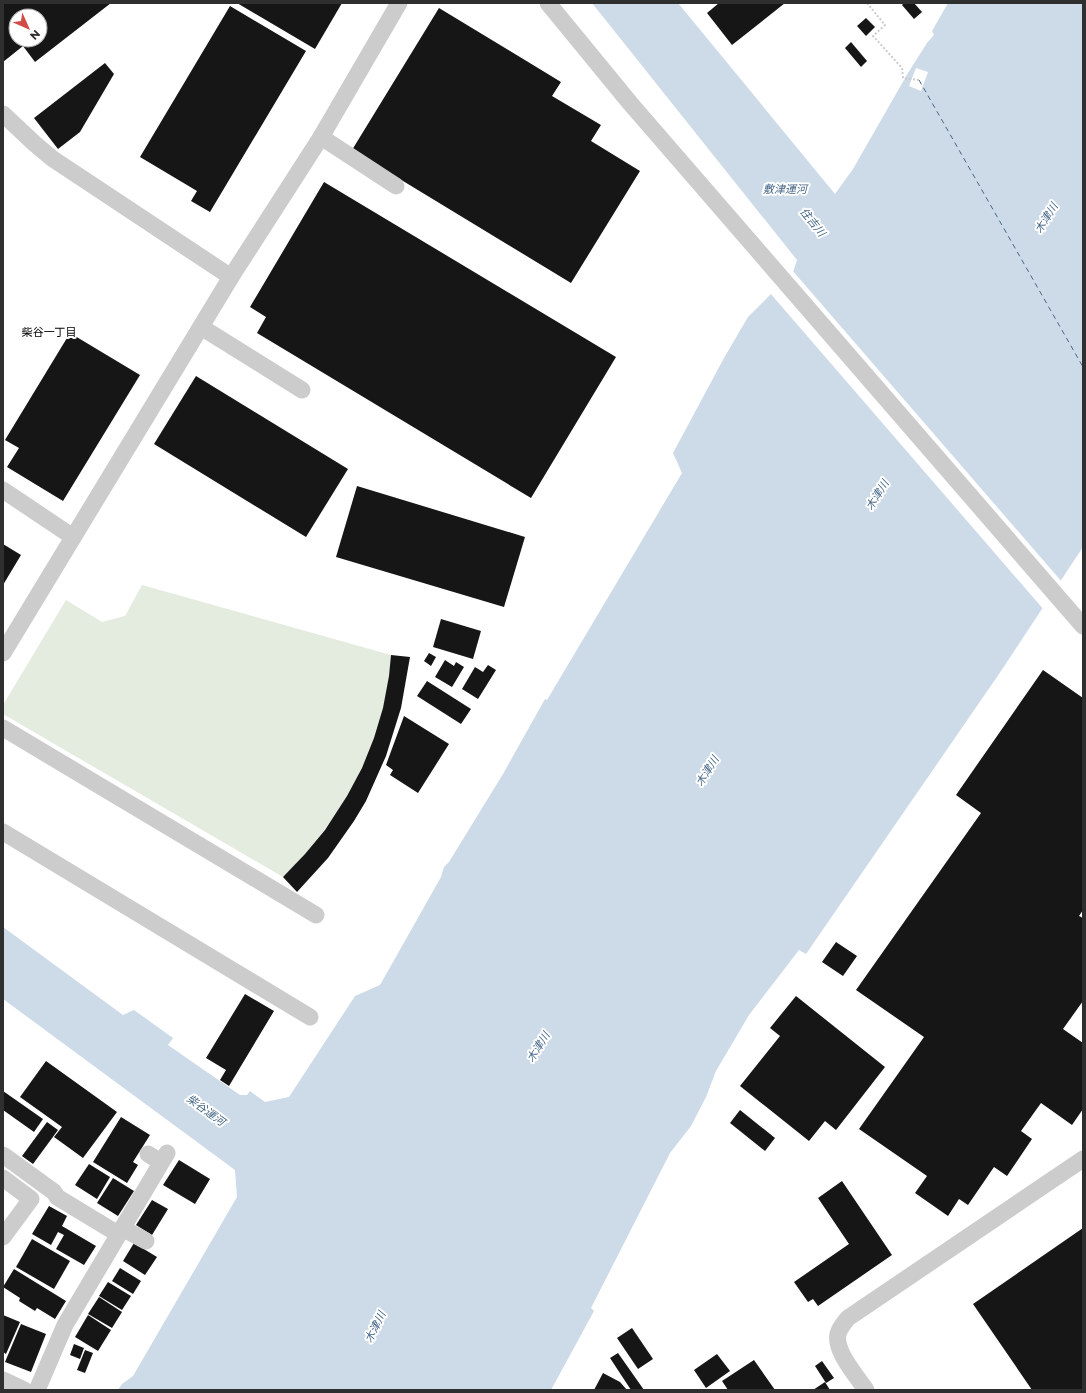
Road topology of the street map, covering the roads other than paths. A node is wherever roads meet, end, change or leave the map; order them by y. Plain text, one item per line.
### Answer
1 (399, 3) edge
2 (548, 3) edge
3 (3, 114) edge
4 (321, 137) junction
5 (396, 186) dead end
6 (231, 277) junction
7 (201, 327) junction
8 (302, 390) dead end
9 (3, 490) edge
10 (73, 537) junction
11 (1083, 626) edge
12 (3, 653) edge
13 (3, 728) edge
14 (3, 832) edge
15 (316, 915) dead end
16 (310, 1017) dead end
17 (3, 1154) edge
18 (158, 1157) dead end
19 (1083, 1159) edge
20 (3, 1178) edge
21 (5, 1230) edge
22 (120, 1231) junction
23 (146, 1242) dead end
24 (3, 1380) edge
25 (24, 1390) edge
26 (37, 1390) edge
27 (866, 1390) edge

1 - 4 street
2 - 11 street
3 - 6 street
4 - 5 street
4 - 6 street
6 - 7 street
7 - 8 street
7 - 10 street
9 - 10 street
10 - 12 street
13 - 15 street
14 - 16 street
17 - 22 street
18 - 22 street
19 - 27 street
20 - 21 street
22 - 23 street
22 - 26 street
24 - 25 street

